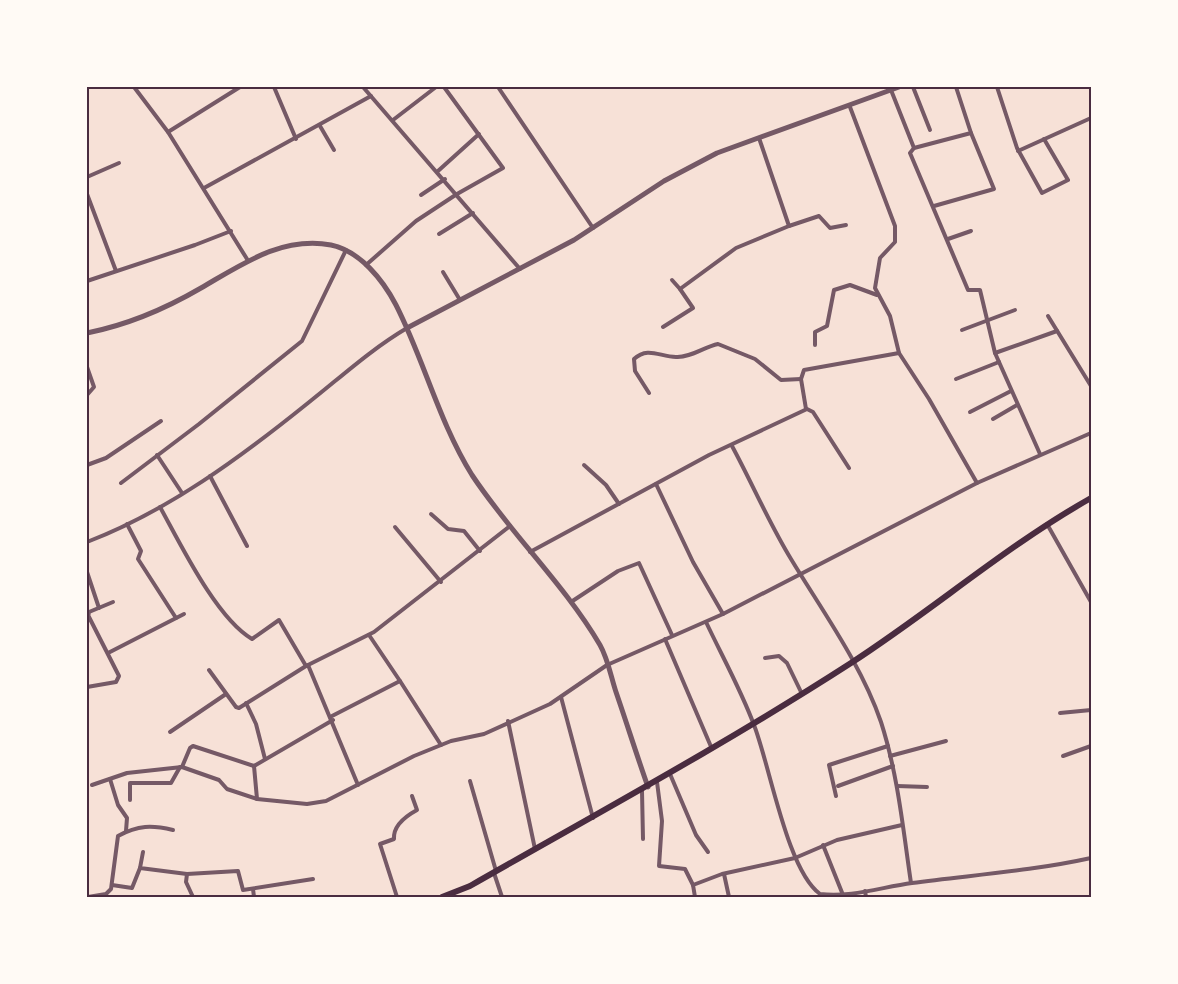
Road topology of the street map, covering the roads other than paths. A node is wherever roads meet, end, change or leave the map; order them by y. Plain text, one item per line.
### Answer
1 (134, 87) edge
2 (240, 87) edge
3 (274, 87) edge
4 (363, 87) edge
5 (436, 87) edge
6 (444, 87) edge
7 (498, 87) edge
8 (899, 87) edge
9 (913, 87) edge
10 (956, 87) edge
11 (997, 87) edge
12 (891, 90) junction
13 (371, 96) junction
14 (850, 107) junction
15 (1091, 118) edge
16 (393, 120) junction
17 (320, 126) junction
18 (930, 130) dead end
19 (168, 132) junction
20 (970, 133) junction
21 (480, 134) junction
22 (759, 138) junction
23 (296, 139) junction
24 (1044, 139) junction
25 (914, 148) junction
26 (333, 150) dead end
27 (1018, 151) junction
28 (119, 163) dead end
29 (438, 171) junction
30 (87, 177) edge
31 (445, 179) junction
32 (204, 188) junction
33 (87, 194) edge
34 (457, 194) junction
35 (421, 195) dead end
36 (934, 206) junction
37 (473, 213) junction
38 (846, 225) dead end
39 (789, 226) junction
40 (594, 228) junction
41 (231, 231) junction
42 (970, 231) dead end
43 (439, 234) dead end
44 (948, 239) junction
45 (346, 250) junction
46 (247, 260) junction
47 (366, 265) junction
48 (520, 269) junction
49 (116, 272) junction
50 (443, 272) dead end
51 (672, 280) dead end
52 (87, 281) edge
53 (680, 289) junction
54 (878, 295) junction
55 (460, 300) junction
56 (1015, 310) dead end
57 (1048, 316) dead end
58 (987, 322) junction
59 (663, 327) dead end
60 (407, 328) junction
61 (962, 330) dead end
62 (1057, 330) junction
63 (87, 333) edge
64 (815, 345) dead end
65 (899, 353) junction
66 (995, 353) junction
67 (999, 362) junction
68 (87, 367) edge
69 (801, 379) junction
70 (956, 379) dead end
71 (1091, 386) edge
72 (1011, 391) junction
73 (649, 393) dead end
74 (87, 395) edge
75 (1017, 405) junction
76 (806, 410) junction
77 (970, 412) dead end
78 (993, 419) dead end
79 (161, 421) dead end
80 (1091, 433) edge
81 (732, 446) junction
82 (1040, 454) junction
83 (157, 455) junction
84 (87, 465) edge
85 (584, 465) dead end
86 (849, 468) dead end
87 (210, 476) junction
88 (121, 483) dead end
89 (977, 483) junction
90 (656, 484) junction
91 (182, 493) junction
92 (1091, 498) edge
93 (619, 504) junction
94 (160, 507) junction
95 (431, 514) dead end
96 (1046, 523) junction
97 (127, 525) junction
98 (511, 526) junction
99 (395, 527) dead end
100 (87, 542) edge
101 (247, 546) dead end
102 (480, 551) junction
103 (530, 552) junction
104 (87, 572) edge
105 (802, 575) junction
106 (441, 582) junction
107 (113, 602) dead end
108 (571, 602) junction
109 (1091, 602) edge
110 (99, 608) junction
111 (184, 614) dead end
112 (723, 614) junction
113 (88, 617) edge
114 (176, 618) junction
115 (705, 622) junction
116 (369, 635) junction
117 (672, 635) junction
118 (665, 639) junction
119 (108, 653) junction
120 (765, 658) dead end
121 (853, 662) junction
122 (607, 665) junction
123 (307, 666) junction
124 (209, 670) dead end
125 (400, 681) junction
126 (87, 687) edge
127 (226, 694) junction
128 (802, 694) junction
129 (561, 697) junction
130 (246, 703) junction
131 (1091, 711) edge
132 (1060, 713) dead end
133 (332, 718) junction
134 (508, 721) junction
135 (754, 724) junction
136 (170, 732) dead end
137 (946, 741) dead end
138 (441, 745) junction
139 (888, 746) junction
140 (1091, 746) edge
141 (712, 750) junction
142 (890, 756) junction
143 (1063, 756) dead end
144 (265, 759) junction
145 (254, 766) junction
146 (893, 766) junction
147 (181, 767) junction
148 (127, 773) junction
149 (670, 774) junction
150 (110, 778) junction
151 (470, 781) dead end
152 (657, 782) junction
153 (130, 783) junction
154 (92, 785) dead end
155 (358, 785) junction
156 (838, 786) dead end
157 (897, 786) junction
158 (927, 787) dead end
159 (645, 789) junction
160 (412, 796) dead end
161 (836, 796) dead end
162 (257, 799) junction
163 (130, 800) dead end
164 (593, 818) junction
165 (902, 825) junction
166 (173, 830) dead end
167 (126, 832) junction
168 (643, 839) dead end
169 (823, 845) junction
170 (535, 850) junction
171 (143, 852) dead end
172 (708, 852) dead end
173 (795, 858) junction
174 (1091, 858) edge
175 (140, 868) junction
176 (495, 872) junction
177 (187, 874) junction
178 (724, 874) junction
179 (313, 879) dead end
180 (911, 883) junction
181 (112, 885) junction
182 (693, 885) junction
183 (253, 890) junction
184 (865, 891) junction
185 (843, 895) junction
186 (820, 896) edge
187 (88, 897) edge
188 (194, 897) edge
189 (254, 897) edge
190 (397, 897) edge
191 (442, 897) edge
192 (502, 897) edge
193 (695, 897) edge
194 (729, 897) edge
195 (866, 897) edge

1 - 19 street
2 - 19 street
3 - 23 street
4 - 13 street
5 - 16 street
6 - 21 street
7 - 40 street
8 - 12 street
9 - 18 street
10 - 20 street
11 - 27 street
12 - 14 street
12 - 25 street
13 - 16 street
13 - 17 street
14 - 22 street
14 - 54 street
15 - 24 street
16 - 29 street
17 - 23 street
17 - 26 street
19 - 32 street
20 - 25 street
20 - 36 street
21 - 29 street
21 - 34 street
22 - 39 street
22 - 40 street
23 - 32 street
24 - 27 street
24 - 27 street
25 - 36 street
28 - 30 street
29 - 31 street
31 - 34 street
31 - 35 street
32 - 41 street
33 - 49 street
34 - 37 street
34 - 47 street
36 - 44 street
37 - 43 street
37 - 48 street
38 - 39 street
39 - 53 street
40 - 48 street
41 - 46 street
41 - 49 street
42 - 44 street
44 - 58 street
45 - 46 street
45 - 47 street
45 - 83 street
46 - 63 street
47 - 60 street
48 - 55 street
49 - 52 street
50 - 55 street
51 - 53 street
53 - 59 street
54 - 64 street
54 - 65 street
55 - 60 street
56 - 58 street
57 - 62 street
58 - 61 street
58 - 66 street
60 - 87 street
60 - 98 street
62 - 66 street
62 - 71 street
65 - 69 street
65 - 89 street
66 - 67 street
67 - 70 street
67 - 72 street
68 - 74 street
69 - 73 street
69 - 76 street
72 - 75 street
72 - 77 street
75 - 78 street
75 - 82 street
76 - 81 street
76 - 86 street
79 - 84 street
80 - 82 street
81 - 90 street
81 - 105 street
82 - 89 street
83 - 88 street
83 - 91 street
85 - 93 street
87 - 91 street
87 - 101 street
89 - 105 street
90 - 93 street
90 - 112 street
91 - 94 street
92 - 96 main road
93 - 103 street
94 - 97 street
94 - 123 street
95 - 102 street
96 - 109 street
96 - 121 main road
97 - 100 street
97 - 114 street
98 - 102 street
98 - 103 street
99 - 106 street
102 - 106 street
103 - 108 street
104 - 110 street
105 - 112 street
105 - 121 street
106 - 116 street
107 - 110 street
108 - 117 street
108 - 122 street
110 - 113 street
111 - 114 street
112 - 115 street
113 - 119 street
114 - 119 street
115 - 117 street
115 - 135 street
116 - 123 street
116 - 125 street
117 - 118 street
118 - 122 street
118 - 141 street
119 - 126 street
120 - 128 street
121 - 128 main road
121 - 139 street
122 - 129 street
122 - 159 street
123 - 130 street
123 - 133 street
124 - 127 street
125 - 133 street
125 - 138 street
127 - 130 street
127 - 136 street
128 - 135 main road
129 - 134 street
129 - 164 street
130 - 144 street
131 - 132 street
133 - 144 street
133 - 155 street
134 - 138 street
134 - 170 street
135 - 141 main road
135 - 173 street
137 - 142 street
138 - 155 street
139 - 142 street
139 - 161 street
140 - 143 street
141 - 149 main road
142 - 146 street
144 - 145 street
145 - 147 street
145 - 162 street
146 - 156 street
146 - 157 street
147 - 148 street
147 - 153 street
147 - 162 street
148 - 150 street
148 - 153 street
149 - 152 main road
149 - 172 street
150 - 154 street
150 - 167 street
151 - 176 street
152 - 159 main road
152 - 182 street
153 - 163 street
155 - 162 street
157 - 158 street
157 - 165 street
159 - 164 main road
159 - 168 street
160 - 190 street
164 - 170 main road
165 - 169 street
165 - 180 street
166 - 167 street
167 - 181 street
169 - 173 street
169 - 185 street
170 - 176 main road
171 - 175 street
173 - 178 street
173 - 186 street
174 - 180 street
175 - 177 street
175 - 181 street
176 - 191 main road
176 - 192 street
177 - 183 street
177 - 188 street
178 - 182 street
178 - 194 street
179 - 183 street
180 - 184 street
181 - 187 street
182 - 193 street
183 - 189 street
184 - 185 street
184 - 195 street
185 - 186 street

